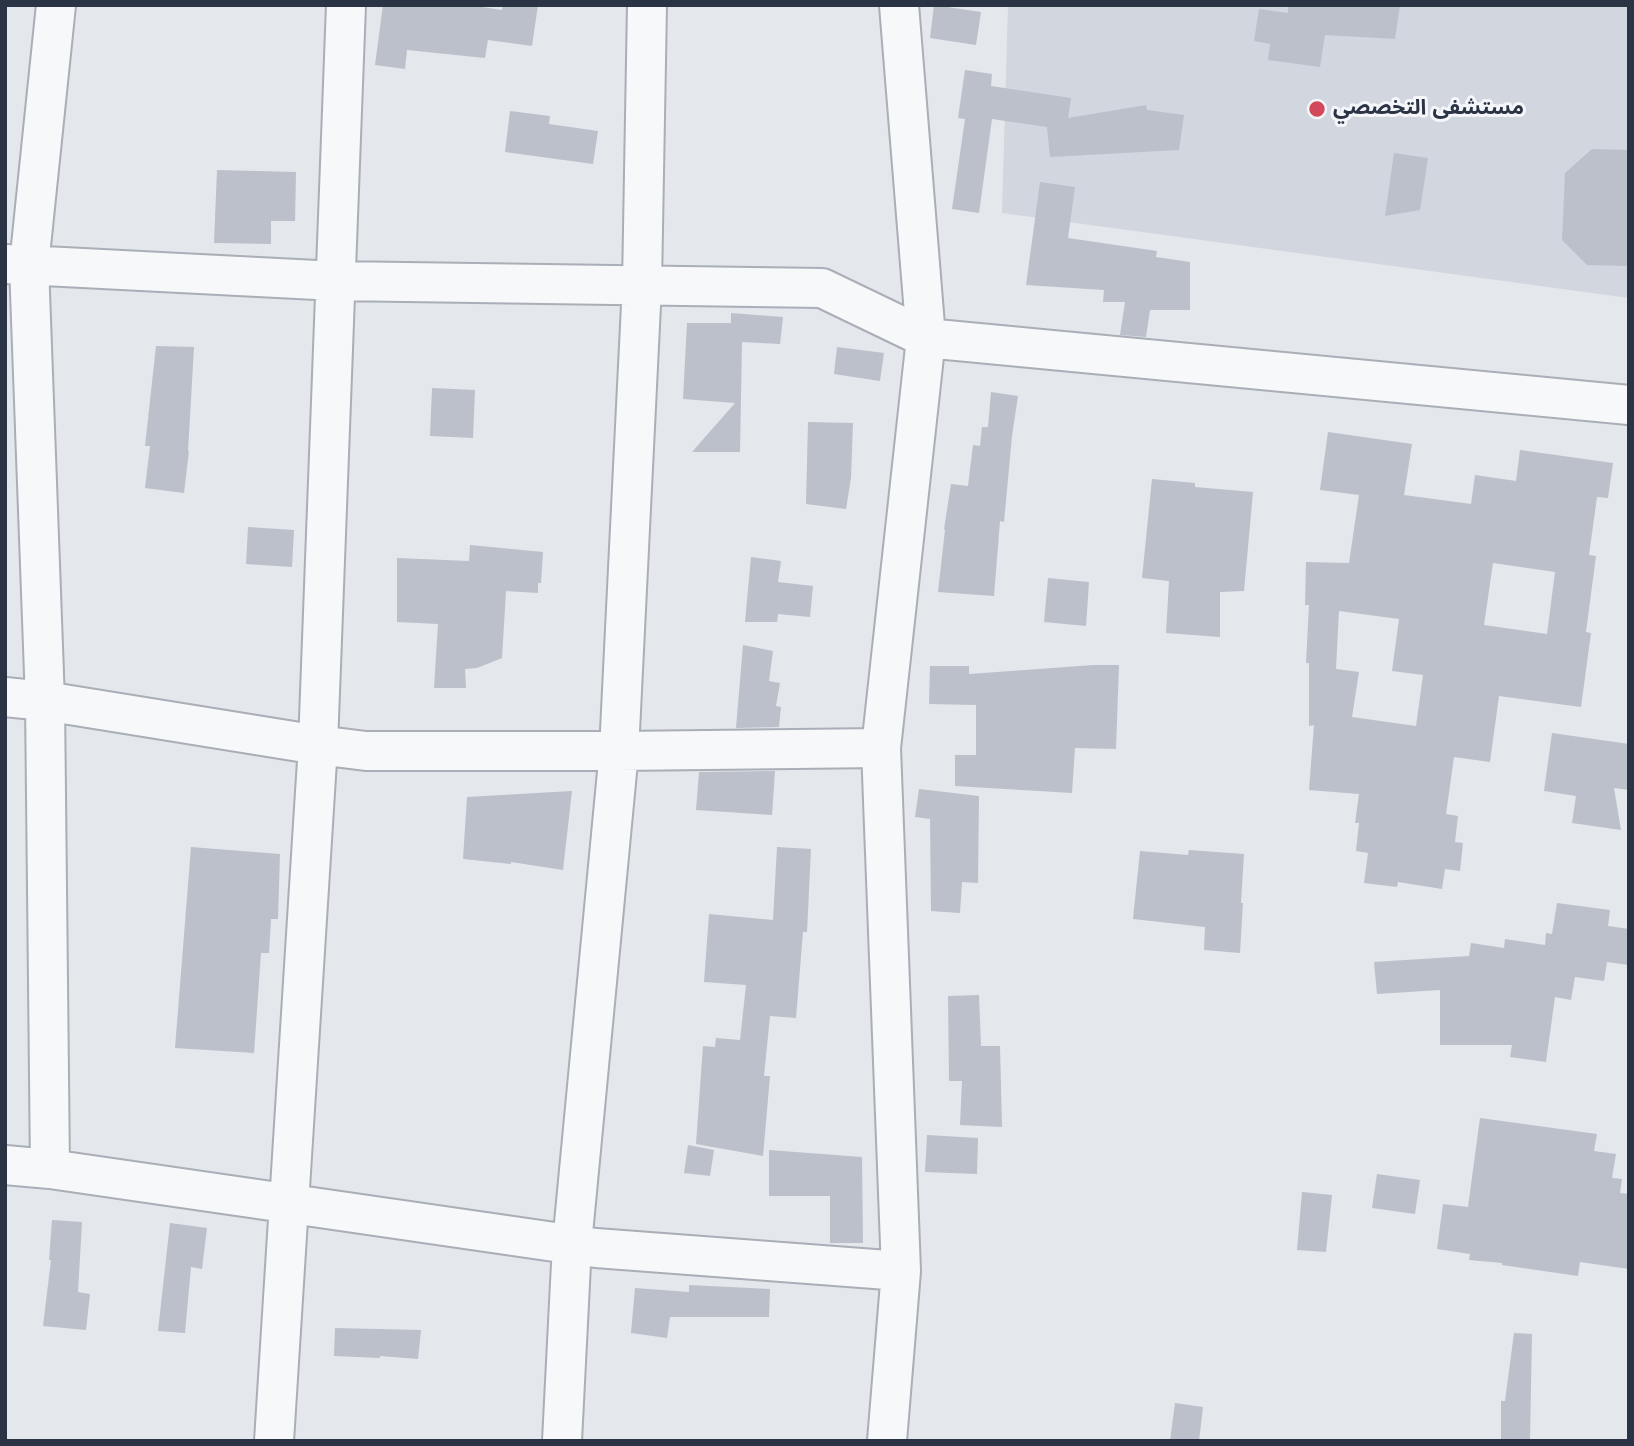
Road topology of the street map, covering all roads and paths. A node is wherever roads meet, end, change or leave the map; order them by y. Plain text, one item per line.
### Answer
1 (56, 5) edge
2 (346, 5) edge
3 (647, 5) edge
4 (900, 5) edge
5 (17, 265) edge
6 (335, 281) junction
7 (642, 285) junction
8 (926, 338) junction
9 (1629, 405) edge
10 (5, 697) edge
11 (46, 701) junction
12 (318, 745) junction
13 (881, 748) junction
14 (619, 751) junction
15 (5, 1165) edge
16 (50, 1169) junction
17 (288, 1203) junction
18 (572, 1244) junction
19 (901, 1271) junction
20 (274, 1441) edge
21 (562, 1441) edge
22 (887, 1441) edge

1 - 5 street
2 - 6 street
3 - 7 street
4 - 8 street
5 - 6 street
5 - 11 street
6 - 7 street
6 - 12 street
7 - 8 street
7 - 14 street
8 - 9 street
8 - 13 street
10 - 11 street
11 - 12 street
11 - 16 street
12 - 14 street
12 - 17 street
13 - 14 street
13 - 19 street
14 - 18 street
15 - 16 street
16 - 17 street
17 - 18 street
17 - 20 street
18 - 19 street
18 - 21 street
19 - 22 street

